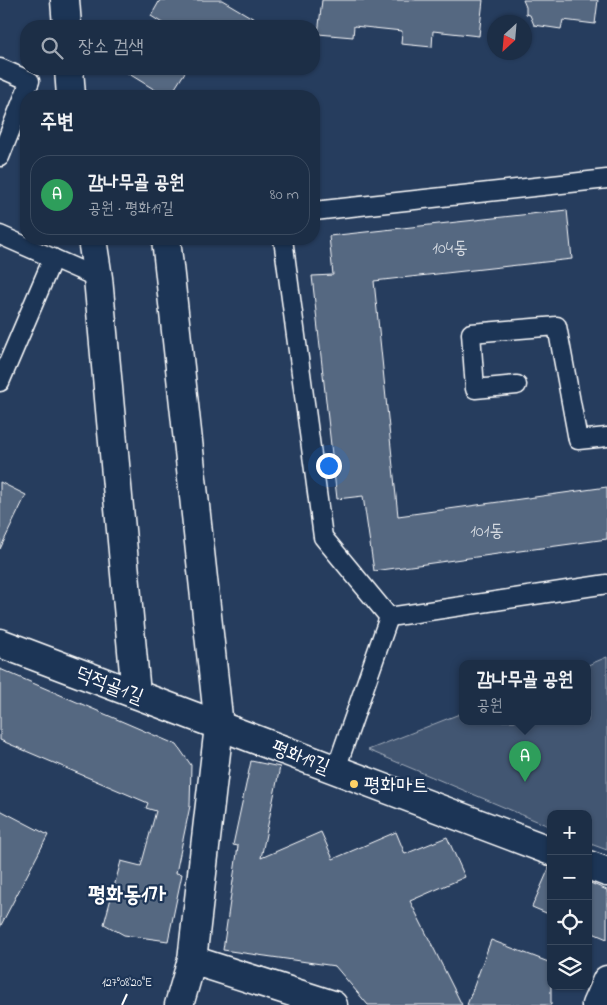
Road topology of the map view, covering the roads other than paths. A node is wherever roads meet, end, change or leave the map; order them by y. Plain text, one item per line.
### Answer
1 (65, 0) edge
2 (66, 20) edge
3 (0, 68) edge
4 (69, 75) edge
5 (26, 90) edge
6 (71, 90) edge
7 (20, 106) edge
8 (0, 157) edge
9 (607, 179) edge
10 (320, 210) edge
11 (0, 234) edge
12 (20, 243) edge
13 (24, 245) edge
14 (93, 245) edge
15 (167, 245) edge
16 (285, 245) edge
17 (53, 258) junction
18 (98, 278) junction
19 (0, 382) edge
20 (517, 384) dead end
21 (607, 437) edge
22 (607, 584) edge
23 (389, 617) junction
24 (0, 643) edge
25 (136, 694) junction
26 (219, 726) junction
27 (336, 769) junction
28 (547, 849) edge
29 (592, 866) edge
30 (607, 872) edge
31 (192, 960) junction
32 (607, 980) edge
33 (179, 1005) edge
34 (333, 1005) edge
35 (596, 1005) edge

1 - 2 street
3 - 5 lane
4 - 6 street
7 - 8 lane
9 - 10 lane
11 - 12 lane
13 - 17 lane
14 - 18 street
15 - 26 street
16 - 23 lane
17 - 18 lane
17 - 19 lane
18 - 25 street
20 - 21 lane
22 - 23 lane
23 - 27 lane
24 - 25 street, 덕적골1길
25 - 26 street, 덕적골1길
26 - 27 street, 평화19길
26 - 31 street
27 - 28 street, 평화19길
29 - 30 street
31 - 33 street
31 - 34 street
32 - 35 street

